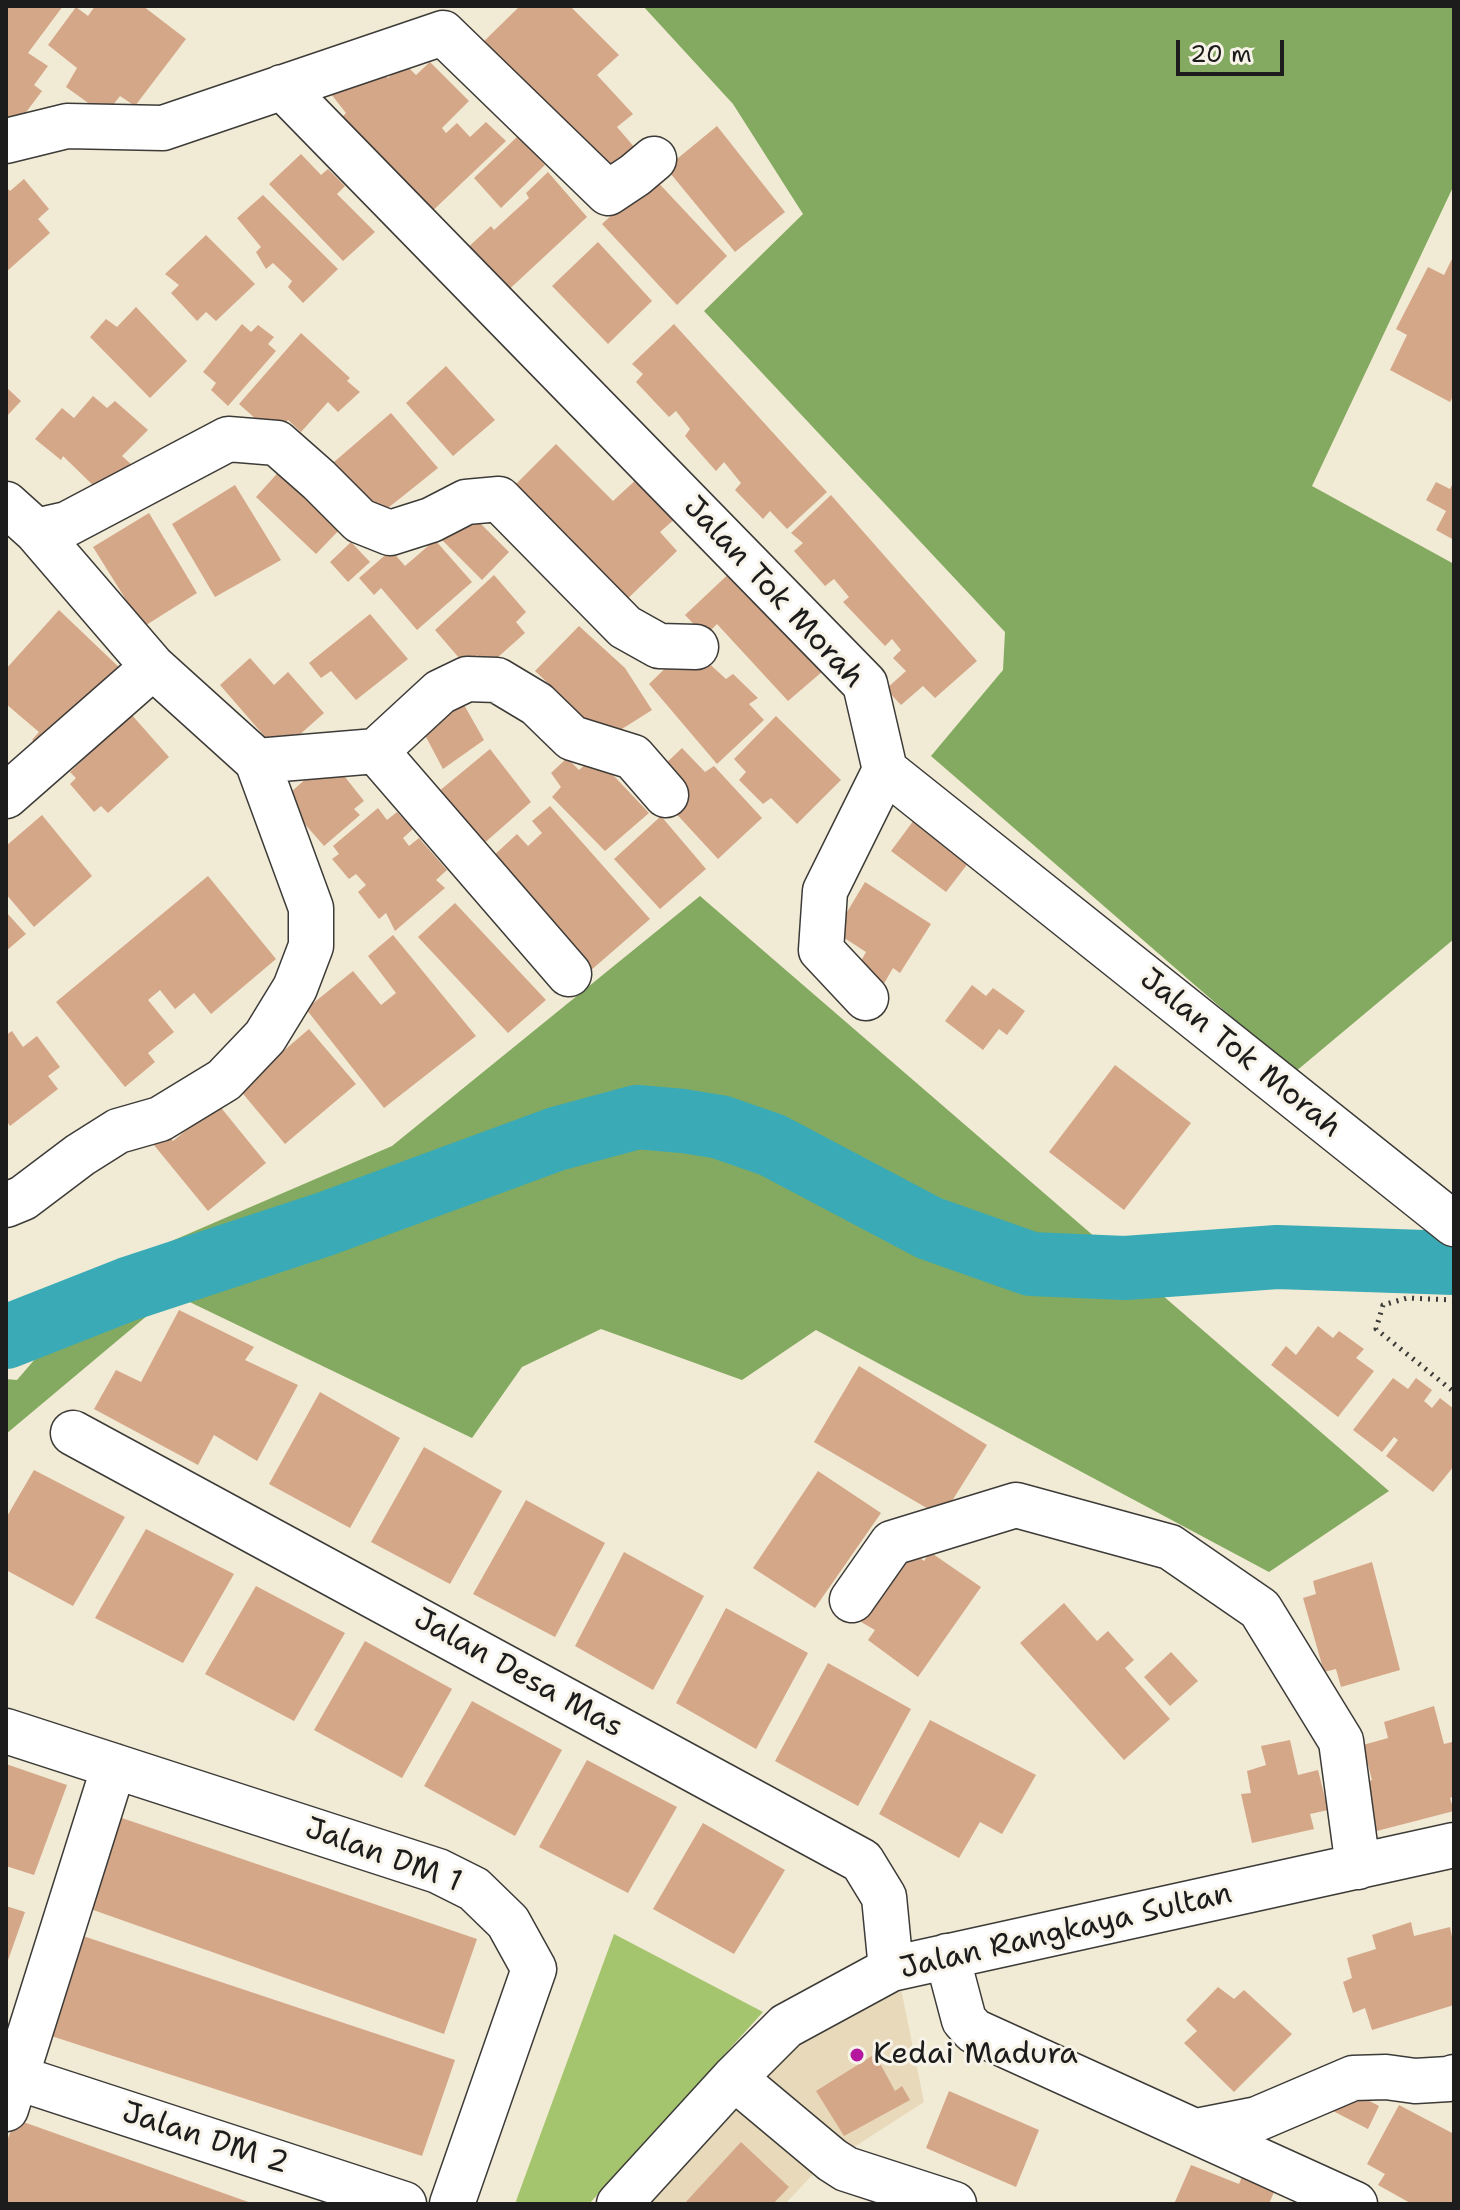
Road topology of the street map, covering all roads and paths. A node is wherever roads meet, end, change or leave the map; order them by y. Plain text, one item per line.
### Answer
1 (282, 87) junction
2 (6, 141) edge
3 (654, 159) dead end
4 (21, 517) edge
5 (696, 647) dead end
6 (153, 667) junction
7 (376, 751) junction
8 (257, 761) junction
9 (885, 770) junction
10 (666, 795) dead end
11 (6, 796) edge
12 (569, 974) dead end
13 (866, 998) dead end
14 (6, 1205) edge
15 (1444, 1209) edge
16 (1454, 1300) edge
17 (1454, 1392) edge
18 (73, 1433) dead end
19 (852, 1600) dead end
20 (6, 1731) edge
21 (114, 1766) junction
22 (1454, 1845) edge
23 (1358, 1867) junction
24 (947, 1956) junction
25 (891, 1969) junction
26 (1454, 2077) edge
27 (734, 2078) junction
28 (9, 2087) edge
29 (1196, 2131) junction
30 (404, 2204) edge
31 (452, 2204) edge
32 (619, 2204) edge
33 (954, 2204) edge
34 (1355, 2204) edge

1 - 2 street
1 - 3 street
1 - 9 street, Jalan Tok Morah
4 - 5 street
4 - 6 street
6 - 8 street
6 - 11 street
7 - 8 street
7 - 10 street
7 - 12 street
8 - 14 street
9 - 13 street
9 - 15 street, Jalan Tok Morah
16 - 17 path
18 - 25 street, Jalan Desa Mas
19 - 23 street
20 - 21 street, Jalan DM 1
21 - 28 street
21 - 31 street, Jalan DM 1
22 - 23 street, Jalan Rangkaya Sultan
23 - 24 street, Jalan Rangkaya Sultan
24 - 25 street, Jalan Rangkaya Sultan
24 - 29 street
25 - 27 street, Jalan Rangkaya Sultan
26 - 29 street
27 - 32 street, Jalan Rangkaya Sultan
27 - 33 street
28 - 30 street, Jalan DM 2
29 - 34 street

